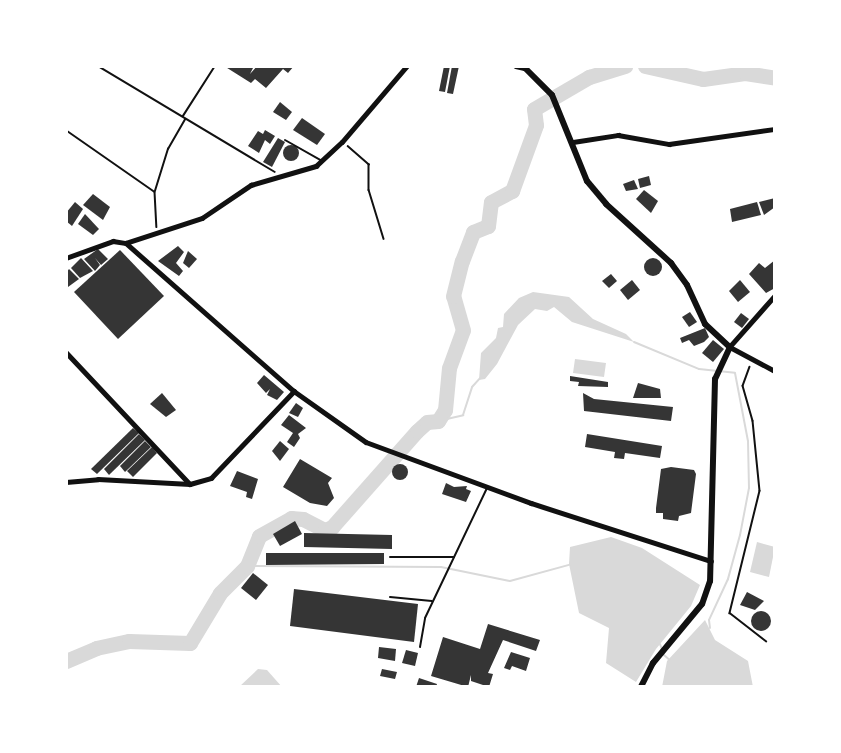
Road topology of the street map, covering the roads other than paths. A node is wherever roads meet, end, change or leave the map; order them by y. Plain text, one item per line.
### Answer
1 (407, 66) edge
2 (516, 66) edge
3 (775, 129) edge
4 (285, 140) dead end
5 (573, 142) junction
6 (322, 161) junction
7 (126, 243) junction
8 (66, 258) edge
9 (775, 296) edge
10 (730, 347) junction
11 (66, 352) edge
12 (775, 371) edge
13 (294, 391) junction
14 (66, 482) edge
15 (190, 484) junction
16 (488, 486) junction
17 (390, 557) dead end
18 (454, 557) junction
19 (713, 562) junction
20 (390, 597) dead end
21 (433, 601) junction
22 (420, 647) dead end
23 (641, 687) edge

1 - 6 street
2 - 5 street
3 - 5 street
4 - 6 lane
5 - 10 street
6 - 7 street
7 - 8 street
7 - 13 street
9 - 10 street
10 - 12 street
10 - 19 street
11 - 15 street
13 - 15 street
13 - 16 street
14 - 15 street
16 - 18 lane
16 - 19 street
17 - 18 lane
18 - 21 lane
19 - 23 street
20 - 21 lane
21 - 22 lane

